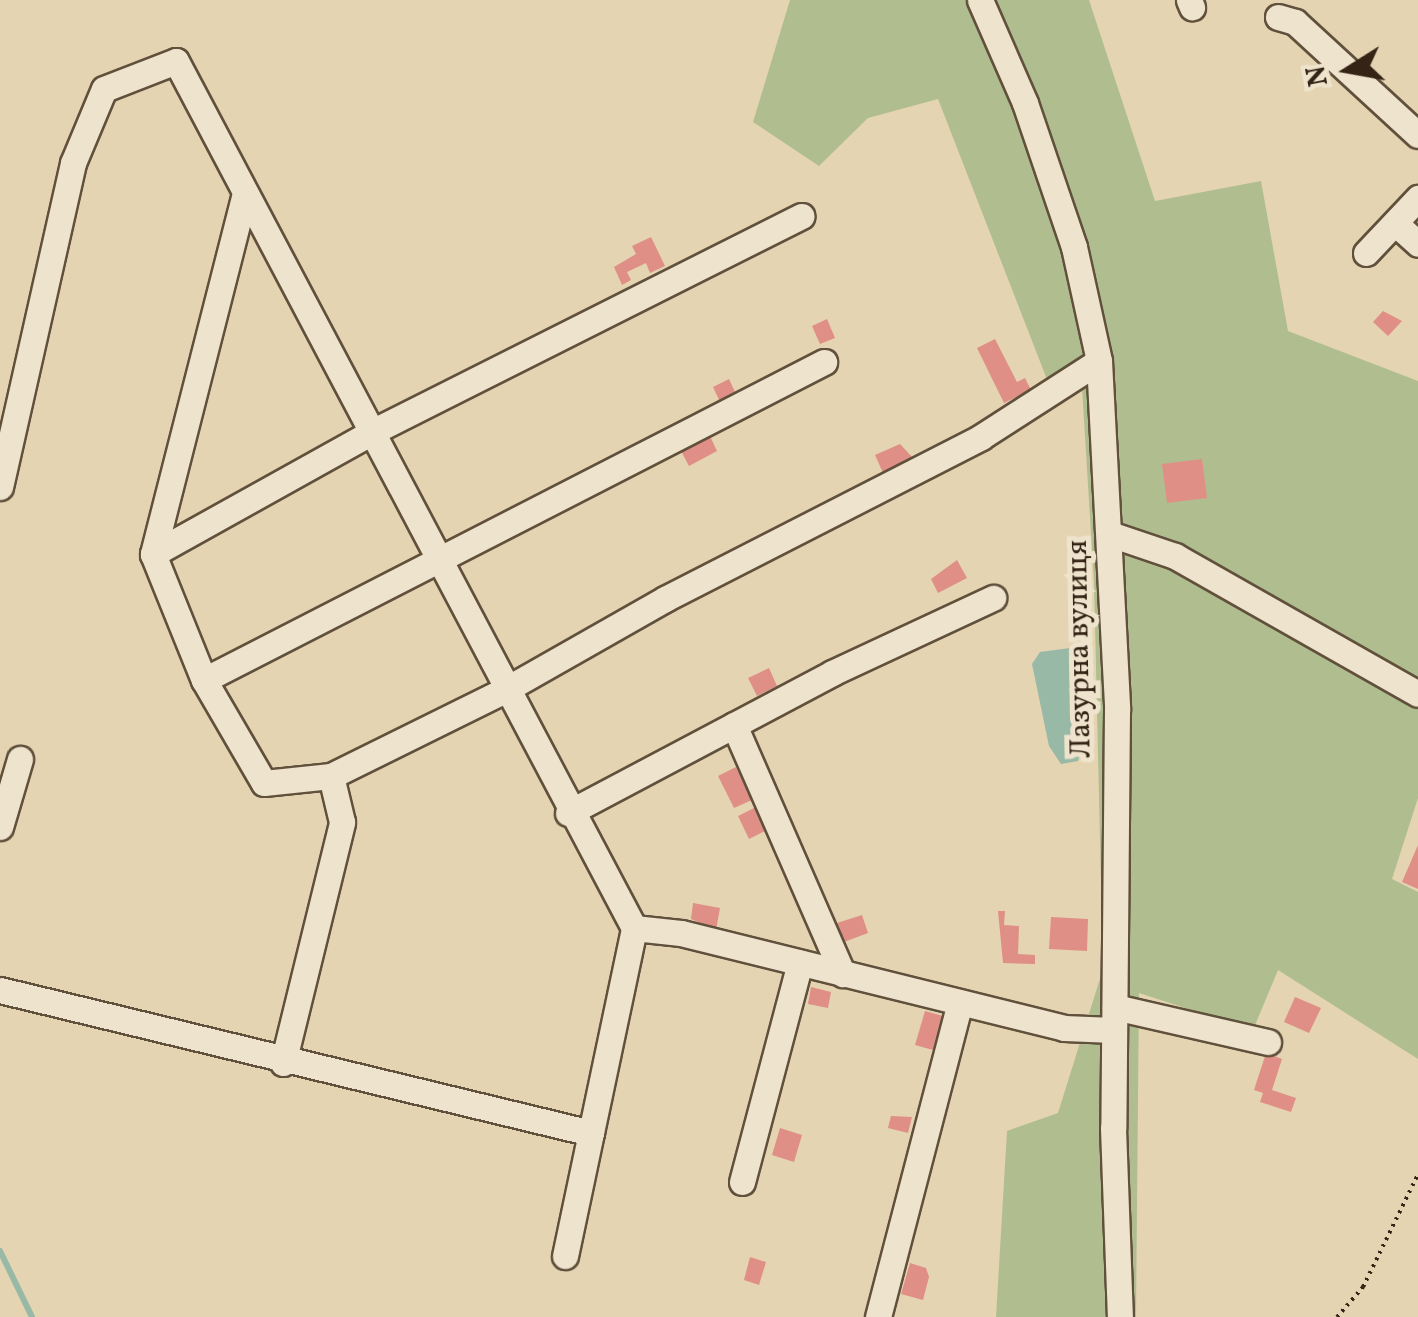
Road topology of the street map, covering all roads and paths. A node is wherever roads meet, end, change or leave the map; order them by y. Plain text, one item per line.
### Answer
1 (980, 0) edge
2 (1278, 17) dead end
3 (1418, 136) edge
4 (245, 193) junction
5 (1418, 198) edge
6 (802, 216) dead end
7 (1395, 223) junction
8 (1418, 244) edge
9 (1366, 253) dead end
10 (1099, 361) junction
11 (824, 362) dead end
12 (370, 432) junction
13 (0, 486) edge
14 (1110, 534) junction
15 (154, 554) junction
16 (436, 558) junction
17 (993, 598) dead end
18 (204, 680) junction
19 (505, 690) junction
20 (1418, 694) edge
21 (734, 725) junction
22 (20, 759) dead end
23 (331, 776) junction
24 (568, 813) junction
25 (0, 827) edge
26 (634, 928) junction
27 (800, 963) junction
28 (843, 974) junction
29 (0, 990) edge
30 (960, 1002) junction
31 (1115, 1019) junction
32 (1268, 1042) dead end
33 (282, 1062) junction
34 (591, 1133) junction
35 (1418, 1174) edge
36 (742, 1182) dead end
37 (565, 1256) dead end
38 (878, 1317) edge
39 (1120, 1317) edge
40 (1337, 1317) edge

1 - 10 street, Лазурна вулиця
2 - 3 street
4 - 12 street
4 - 13 street
4 - 15 street
5 - 7 street
6 - 12 street
7 - 8 street
7 - 9 street
10 - 14 street, Лазурна вулиця
10 - 19 street
11 - 16 street
12 - 15 street
12 - 16 street
14 - 20 street
14 - 31 street, Лазурна вулиця
15 - 18 street
16 - 18 street
16 - 19 street
17 - 21 street
18 - 23 street
19 - 23 street
19 - 24 street
21 - 24 street
21 - 28 street
22 - 25 street
23 - 33 street
24 - 26 street
26 - 27 street
26 - 34 street
27 - 28 street
27 - 36 street
28 - 30 street
29 - 33 street
30 - 31 street
30 - 38 street
31 - 32 street
31 - 39 street, Лазурна вулиця
33 - 34 street
34 - 37 street
35 - 40 path

